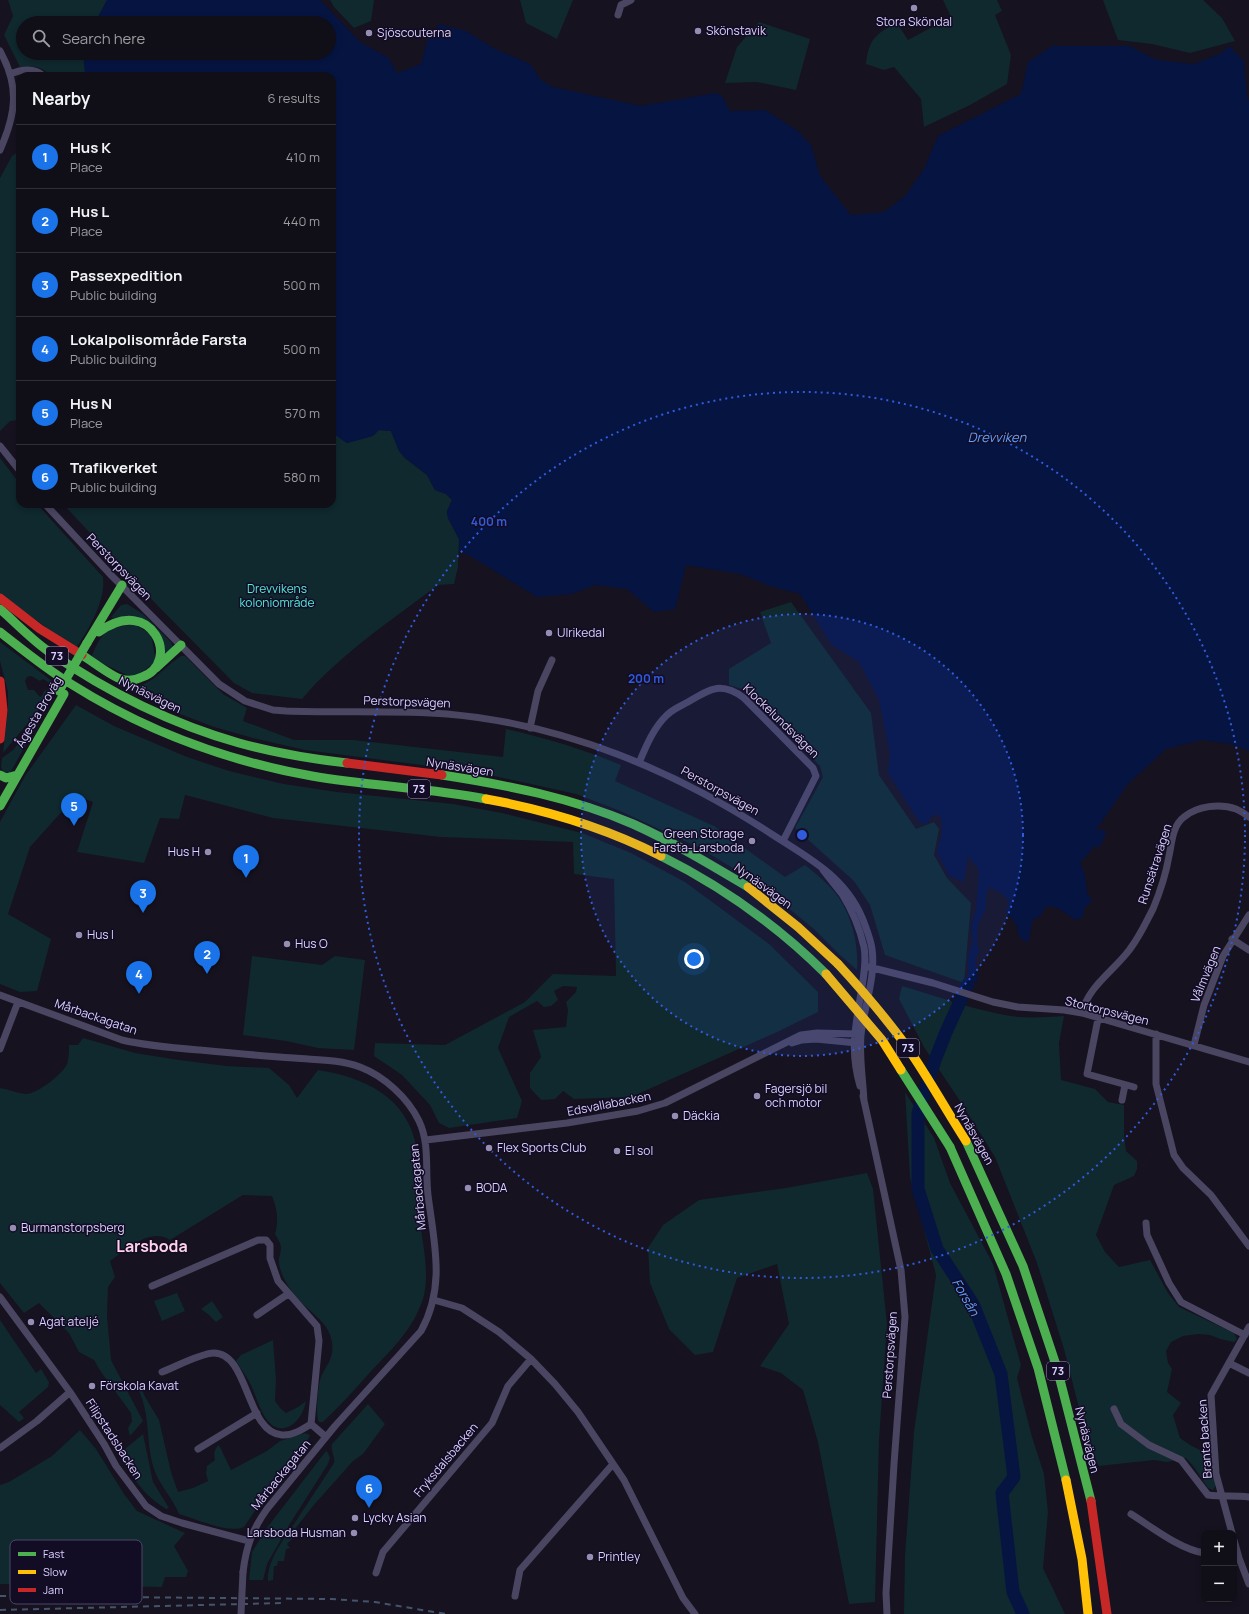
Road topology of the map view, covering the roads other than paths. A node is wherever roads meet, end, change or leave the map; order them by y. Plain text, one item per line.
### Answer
1 (631, 0) edge
2 (618, 15) dead end
3 (0, 51) edge
4 (16, 72) edge
5 (16, 72) edge
6 (38, 72) edge
7 (10, 74) junction
8 (0, 150) edge
9 (0, 446) edge
10 (16, 466) edge
11 (49, 508) edge
12 (123, 587) junction
13 (0, 598) edge
14 (0, 609) edge
15 (0, 632) edge
16 (99, 632) junction
17 (89, 644) junction
18 (181, 645) junction
19 (552, 660) dead end
20 (156, 668) junction
21 (0, 681) edge
22 (530, 728) junction
23 (0, 739) edge
24 (639, 763) junction
25 (0, 775) edge
26 (14, 776) junction
27 (0, 796) edge
28 (0, 806) edge
29 (1249, 817) edge
30 (783, 841) junction
31 (1249, 915) edge
32 (1232, 940) junction
33 (1249, 950) edge
34 (869, 967) junction
35 (0, 995) edge
36 (18, 1002) junction
37 (1082, 1013) junction
38 (1098, 1018) junction
39 (857, 1034) junction
40 (1156, 1034) junction
41 (857, 1043) junction
42 (784, 1044) junction
43 (1194, 1045) junction
44 (0, 1049) edge
45 (1249, 1062) edge
46 (1125, 1084) junction
47 (1134, 1087) dead end
48 (1122, 1100) dead end
49 (426, 1140) junction
50 (1146, 1223) dead end
51 (1249, 1246) edge
52 (152, 1286) dead end
53 (288, 1294) junction
54 (0, 1297) edge
55 (434, 1300) junction
56 (257, 1315) dead end
57 (1249, 1327) edge
58 (1245, 1335) junction
59 (531, 1359) junction
60 (1229, 1363) junction
61 (162, 1372) dead end
62 (1249, 1373) edge
63 (70, 1392) junction
64 (1114, 1409) dead end
65 (257, 1413) junction
66 (311, 1424) junction
67 (326, 1437) junction
68 (0, 1448) edge
69 (198, 1449) dead end
70 (613, 1464) junction
71 (1222, 1497) junction
72 (1249, 1497) edge
73 (1132, 1514) dead end
74 (1231, 1530) edge
75 (249, 1541) junction
76 (1201, 1552) edge
77 (1237, 1554) edge
78 (376, 1573) dead end
79 (1249, 1584) edge
80 (515, 1596) dead end
81 (241, 1614) edge
82 (695, 1614) edge
83 (887, 1614) edge
84 (1088, 1614) edge
85 (1107, 1614) edge

1 - 2 street
3 - 7 street
4 - 7 street
5 - 6 street
7 - 8 street
9 - 10 street
11 - 12 street, Perstorpsvägen
12 - 16 main road, Ågesta Broväg
12 - 17 main road, Ågesta Broväg
12 - 18 street, Perstorpsvägen
13 - 20 main road
14 - 85 main road, Nynäsvägen / 73, bridge
15 - 84 main road, 73, bridge
16 - 17 main road, Ågesta Broväg
16 - 20 main road
17 - 26 main road, Ågesta Broväg
18 - 20 main road
18 - 22 street, Perstorpsvägen
19 - 22 street
21 - 23 main road
22 - 24 street, Perstorpsvägen
24 - 30 street, Perstorpsvägen
24 - 30 street, Klockelundsvägen
25 - 26 main road
26 - 27 main road, Ågesta Broväg
26 - 28 main road, Ågesta Broväg
29 - 37 street, Runsätravägen
30 - 34 street, Perstorpsvägen
31 - 32 street, Vålmvägen
32 - 33 street
32 - 43 street, Vålmvägen
34 - 37 street, Stortorpsvägen
34 - 39 street, Perstorpsvägen
35 - 36 street, Mårbackagatan
36 - 44 street
36 - 49 street, Mårbackagatan
37 - 38 street, Stortorpsvägen
38 - 40 street, Stortorpsvägen
38 - 46 street
39 - 41 street, Perstorpsvägen
39 - 42 street, Edsvallabacken
40 - 43 street, Stortorpsvägen
40 - 51 street
41 - 42 street, Edsvallabacken
41 - 83 street, Perstorpsvägen
42 - 49 street, Edsvallabacken
43 - 45 street, Stortorpsvägen
46 - 47 street
46 - 48 street
49 - 55 street, Mårbackagatan
50 - 58 street
52 - 53 street
53 - 56 street
53 - 66 street
54 - 63 street, Filipstadsbacken
55 - 59 street
55 - 67 street, Mårbackagatan
57 - 58 street, Branta backen
58 - 60 street, Branta backen
59 - 70 street
59 - 78 street, Fryksdalsbacken
60 - 62 street
60 - 71 street, Branta backen
61 - 65 street
63 - 68 street, Filipstadsbacken
63 - 75 street, Filipstadsbacken
64 - 71 street
65 - 66 street
65 - 69 street
66 - 67 street
67 - 75 street, Mårbackagatan
70 - 80 street
70 - 82 street
71 - 72 street
71 - 74 street, Branta backen
73 - 76 street
75 - 81 street, Mårbackagatan, bridge
77 - 79 street

